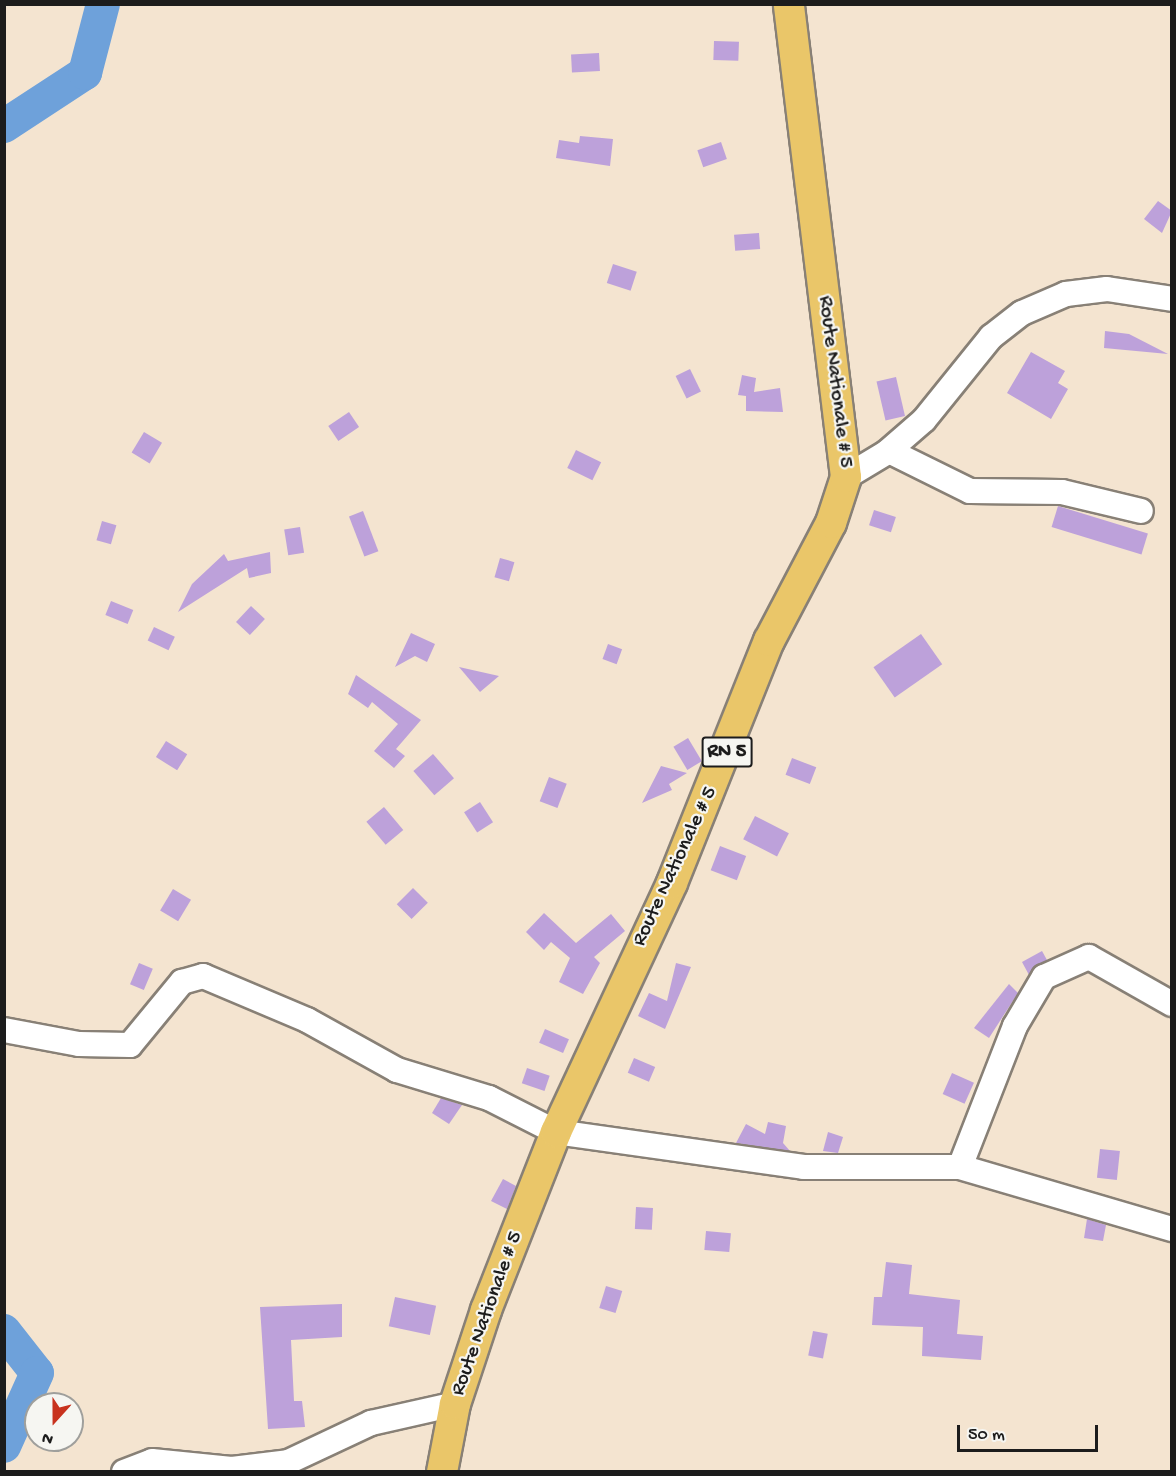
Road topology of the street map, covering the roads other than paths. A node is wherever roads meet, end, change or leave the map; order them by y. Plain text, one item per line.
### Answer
1 (789, 4) edge
2 (1172, 299) edge
3 (889, 451) junction
4 (846, 477) junction
5 (1141, 511) dead end
6 (1172, 1004) edge
7 (4, 1030) edge
8 (556, 1132) junction
9 (960, 1167) junction
10 (1172, 1229) edge
11 (455, 1404) junction
12 (124, 1472) edge
13 (442, 1472) edge

1 - 4 main road, Route Nationale # 5 / RN 5
2 - 3 street
3 - 4 street
3 - 5 street
4 - 8 main road, Route Nationale # 5 / RN 5
6 - 9 street
7 - 8 street
8 - 9 street
8 - 11 main road, Route Nationale # 5 / RN 5
9 - 10 street
11 - 12 street
11 - 13 main road, Route Nationale # 5 / RN 5

